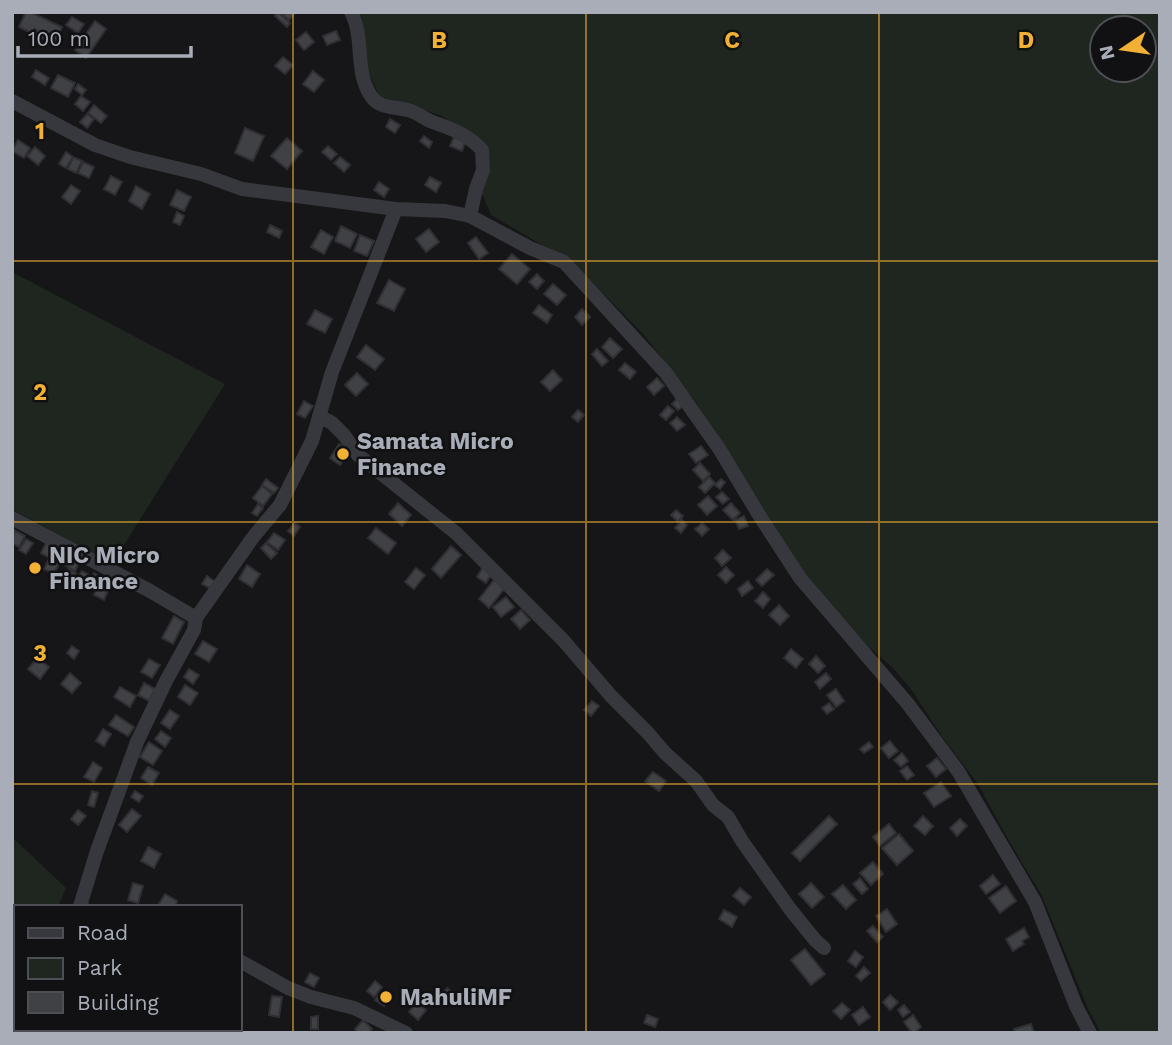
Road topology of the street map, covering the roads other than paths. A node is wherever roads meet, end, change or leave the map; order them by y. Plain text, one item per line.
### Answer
1 (351, 12) edge
2 (12, 100) edge
3 (396, 209) junction
4 (470, 216) junction
5 (319, 416) junction
6 (12, 518) edge
7 (196, 618) junction
8 (81, 905) edge
9 (824, 948) dead end
10 (242, 962) edge
11 (406, 1033) edge
12 (1090, 1033) edge

1 - 4 street
2 - 3 street
3 - 4 street
3 - 5 street
4 - 12 street
5 - 7 street
5 - 9 street
6 - 7 street
7 - 8 street
10 - 11 street

